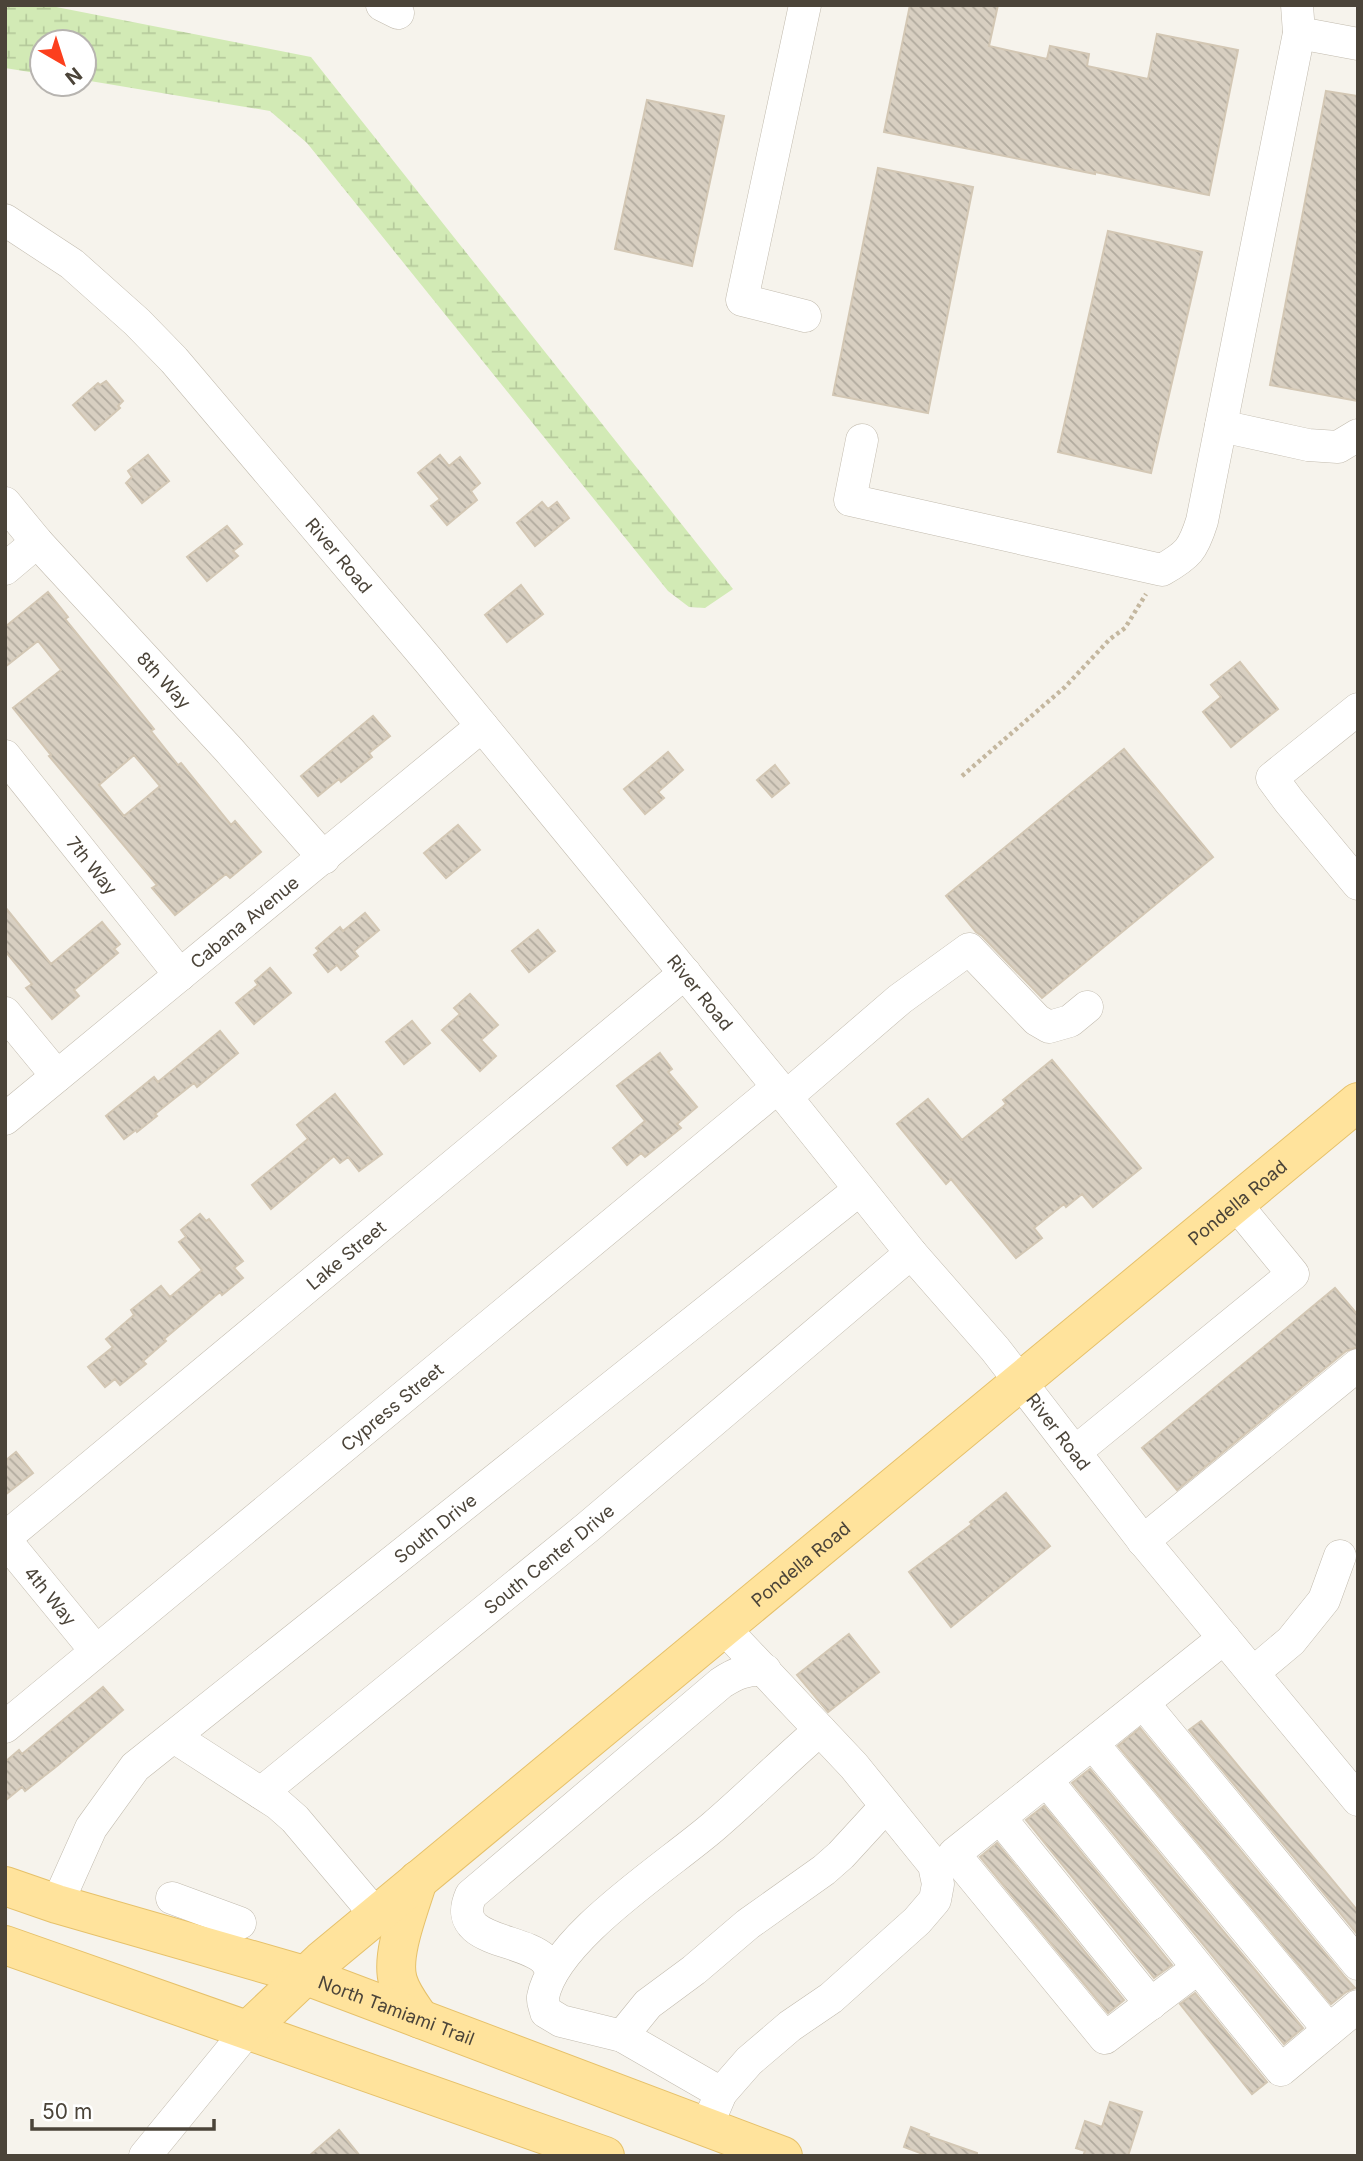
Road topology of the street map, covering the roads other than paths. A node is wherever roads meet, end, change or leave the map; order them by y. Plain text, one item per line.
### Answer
1 (805, 5) edge
2 (1298, 19) edge
3 (1358, 44) edge
4 (5, 220) edge
5 (805, 316) dead end
6 (1222, 426) junction
7 (1358, 435) edge
8 (862, 440) dead end
9 (5, 503) edge
10 (37, 542) junction
11 (5, 569) edge
12 (1358, 709) edge
13 (482, 726) junction
14 (5, 756) edge
15 (324, 858) junction
16 (1358, 884) edge
17 (685, 974) junction
18 (180, 975) junction
19 (1087, 1007) dead end
20 (5, 1013) edge
21 (57, 1076) junction
22 (782, 1092) junction
23 (1358, 1102) edge
24 (5, 1119) edge
25 (859, 1190) junction
26 (1236, 1203) junction
27 (911, 1253) junction
28 (1358, 1365) edge
29 (1020, 1381) junction
30 (1075, 1452) junction
31 (5, 1539) edge
32 (1143, 1541) junction
33 (1340, 1556) dead end
34 (723, 1627) junction
35 (1224, 1638) junction
36 (96, 1651) junction
37 (765, 1670) junction
38 (1253, 1673) junction
39 (1144, 1704) junction
40 (5, 1727) edge
41 (820, 1730) junction
42 (174, 1738) junction
43 (1093, 1744) junction
44 (1047, 1781) junction
45 (261, 1793) junction
46 (1358, 1800) edge
47 (886, 1806) junction
48 (1000, 1818) junction
49 (429, 1871) junction
50 (5, 1886) edge
51 (471, 1895) junction
52 (172, 1898) dead end
53 (57, 1903) junction
54 (376, 1915) junction
55 (240, 1923) dead end
56 (201, 1927) junction
57 (5, 1945) edge
58 (1358, 1964) edge
59 (1198, 1968) junction
60 (552, 1973) junction
61 (304, 1975) junction
62 (1151, 2004) junction
63 (1358, 2006) edge
64 (553, 2016) junction
65 (420, 2019) junction
66 (248, 2030) junction
67 (1329, 2030) junction
68 (622, 2036) junction
69 (527, 2060) junction
70 (721, 2093) junction
71 (706, 2128) junction
72 (145, 2156) edge
73 (605, 2156) edge
74 (783, 2156) edge

1 - 5 street
2 - 3 street
2 - 6 street
4 - 13 street, River Road
6 - 7 street
6 - 8 street
9 - 10 street, 8th Way
10 - 11 street
10 - 15 street, 8th Way
12 - 16 street
13 - 15 street, Cabana Avenue
13 - 17 street, River Road
14 - 18 street, 7th Way
15 - 18 street, Cabana Avenue
17 - 22 street, River Road
17 - 31 street, Lake Street
18 - 21 street, Cabana Avenue
19 - 22 street, Cypress Street
20 - 21 street
21 - 24 street, Cabana Avenue
22 - 25 street, River Road
22 - 36 street, Cypress Street
23 - 26 main road, Pondella Road
25 - 27 street, River Road
25 - 42 street, South Drive
26 - 29 main road, Pondella Road
26 - 30 street
27 - 29 street, River Road
27 - 45 street, South Center Drive
28 - 32 street
29 - 30 street, River Road
29 - 34 main road, Pondella Road
30 - 32 street, River Road
31 - 36 street, 4th Way
32 - 35 street, River Road
33 - 38 street
34 - 37 street
34 - 49 main road, Pondella Road
35 - 38 street, River Road
35 - 39 street
36 - 40 street, Cypress Street
37 - 41 street
37 - 51 street
38 - 46 street, River Road
39 - 43 street
39 - 58 street
41 - 47 street
41 - 60 street
42 - 45 street
42 - 53 street, South Drive
43 - 44 street
43 - 67 street
44 - 48 street
44 - 59 street
45 - 54 street
47 - 68 street
47 - 70 street
48 - 62 street
48 - 62 street
49 - 51 street
49 - 54 main road, Pondella Road
49 - 65 main road
50 - 53 main road, North Tamiami Trail
51 - 60 street
52 - 56 street
53 - 56 main road, North Tamiami Trail
54 - 61 main road, Pondella Road
55 - 56 street
56 - 61 main road, North Tamiami Trail
57 - 66 main road
59 - 62 street
59 - 67 street
60 - 64 street
61 - 65 main road, North Tamiami Trail
61 - 66 main road, Pondella Road
63 - 67 street
64 - 68 street
64 - 69 street
65 - 69 main road, North Tamiami Trail
66 - 72 street
66 - 73 main road
68 - 70 street
69 - 71 main road, North Tamiami Trail
70 - 71 street
71 - 74 main road, North Tamiami Trail

